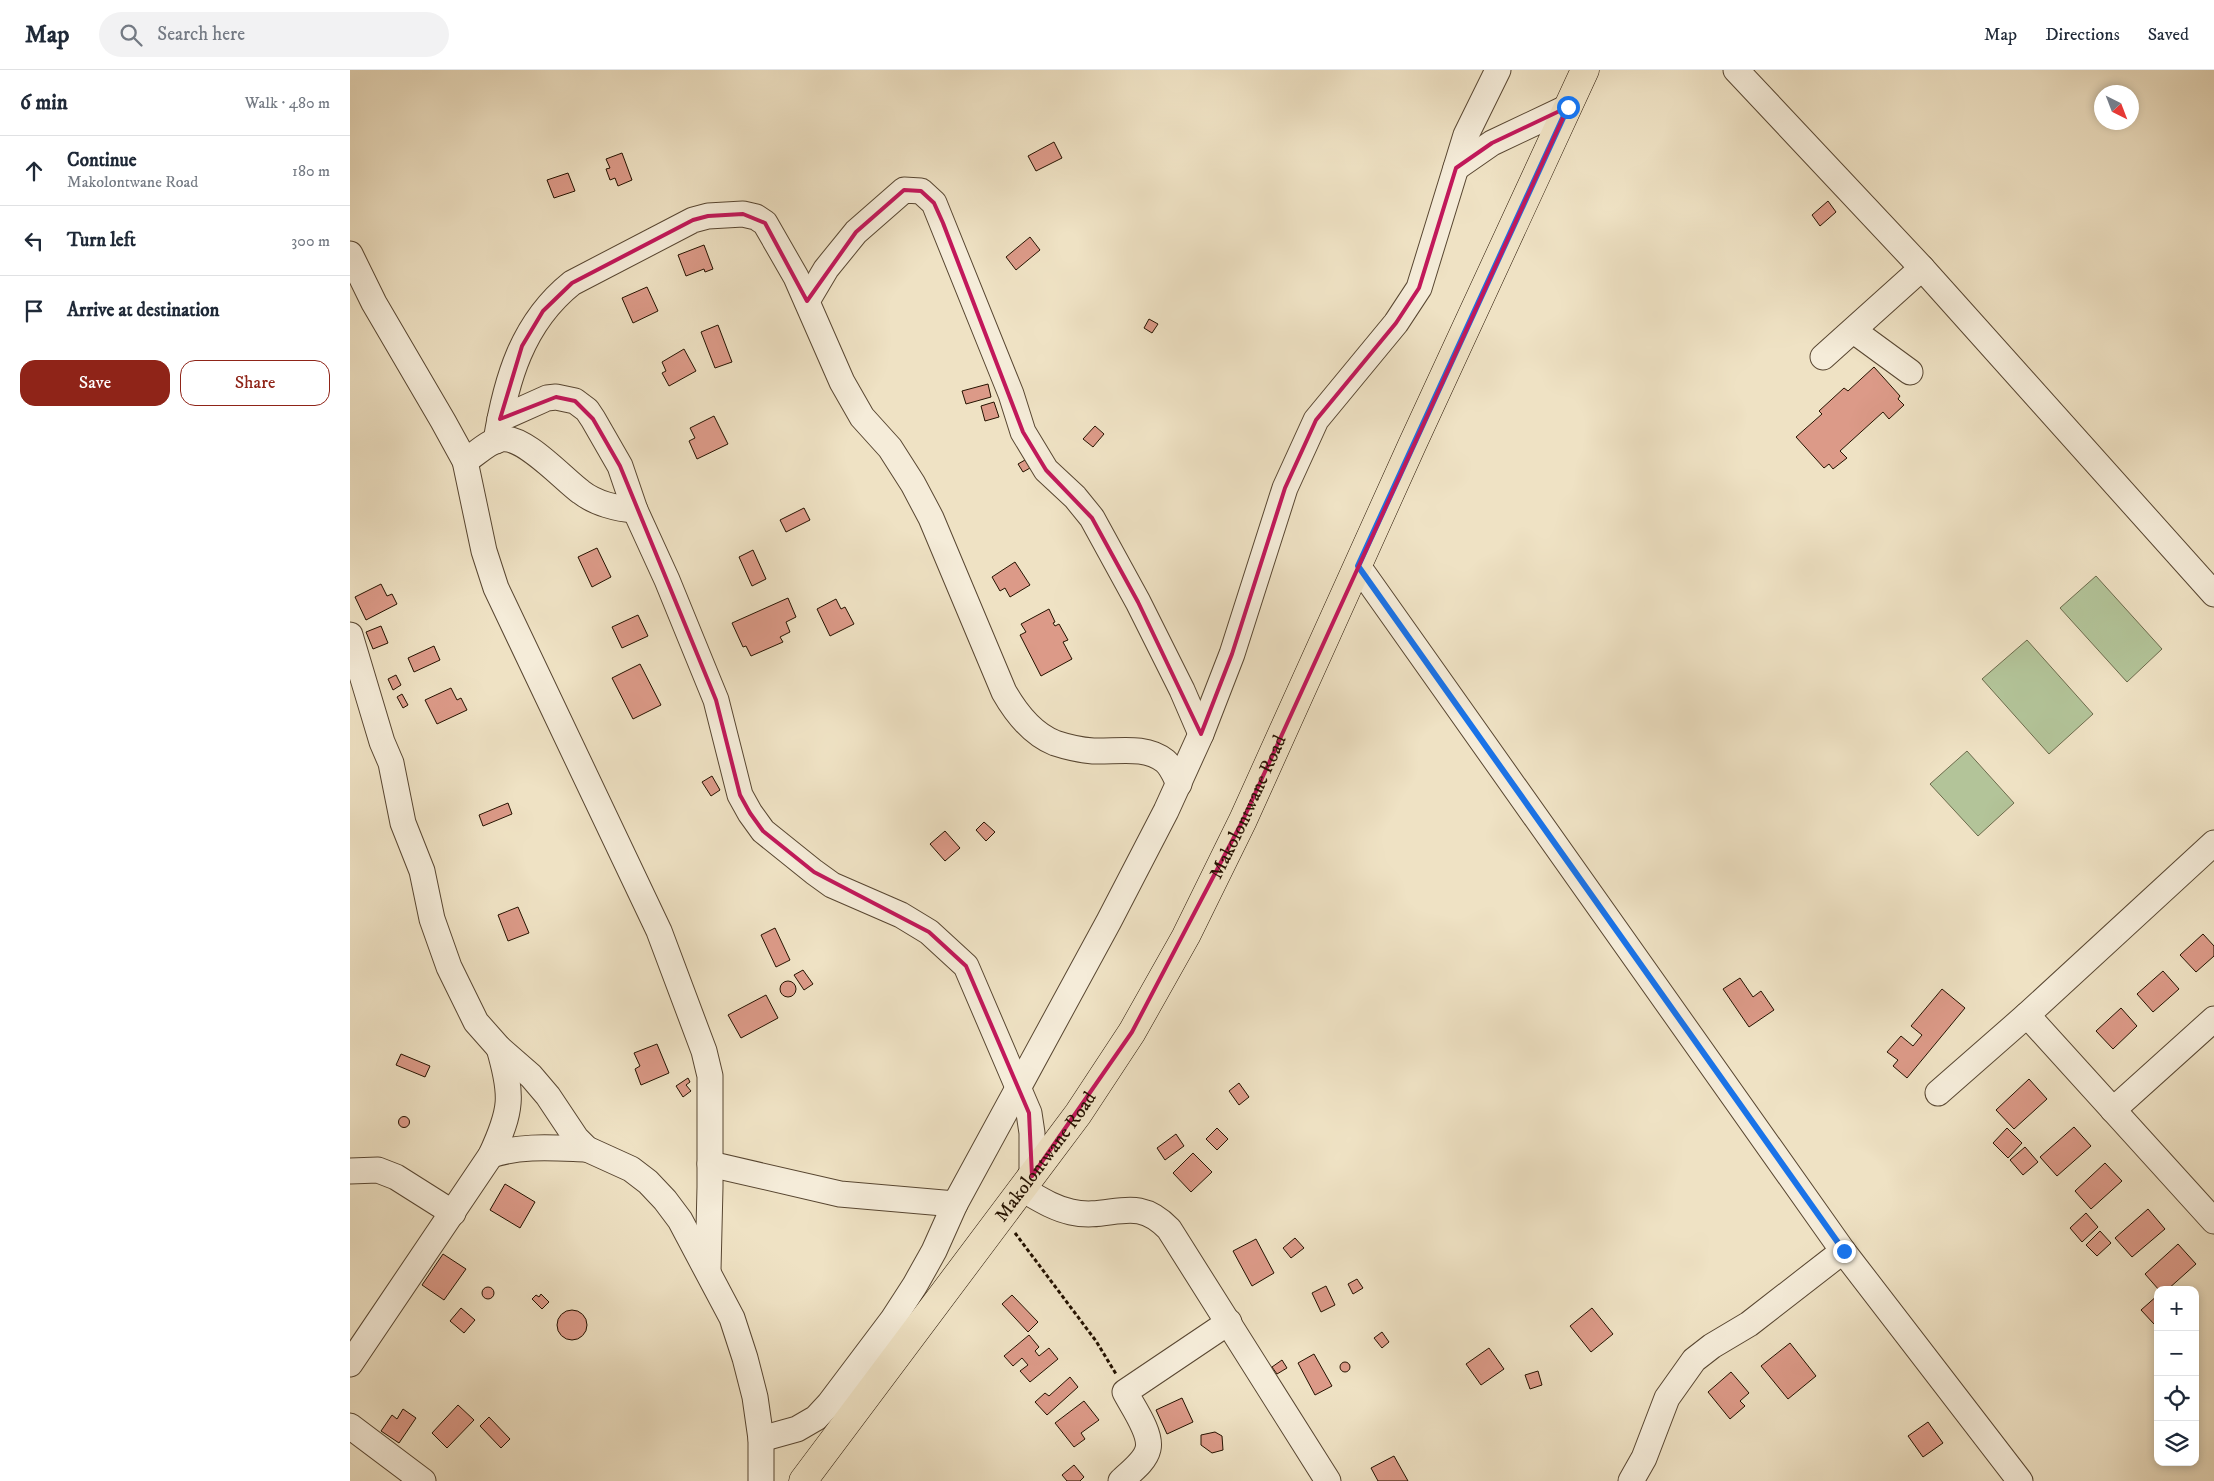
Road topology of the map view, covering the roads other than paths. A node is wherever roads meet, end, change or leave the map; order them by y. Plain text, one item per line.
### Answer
1 (1498, 70) edge
2 (1585, 70) edge
3 (1736, 70) edge
4 (1568, 107) junction
5 (1456, 168) junction
6 (350, 254) edge
7 (1922, 268) junction
8 (807, 302) junction
9 (1854, 331) junction
10 (1824, 357) dead end
11 (1910, 372) dead end
12 (498, 430) junction
13 (465, 461) junction
14 (635, 510) junction
15 (1358, 566) junction
16 (2214, 594) edge
17 (350, 635) edge
18 (1201, 734) junction
19 (1178, 784) junction
20 (2214, 843) edge
21 (2027, 1015) junction
22 (2214, 1019) edge
23 (499, 1048) junction
24 (1018, 1085) junction
25 (1938, 1093) dead end
26 (2113, 1110) junction
27 (587, 1149) junction
28 (491, 1155) junction
29 (710, 1164) junction
30 (350, 1171) edge
31 (1027, 1183) junction
32 (955, 1204) junction
33 (453, 1212) junction
34 (2214, 1221) edge
35 (1844, 1251) junction
36 (708, 1270) junction
37 (1229, 1322) junction
38 (350, 1364) edge
39 (829, 1404) junction
40 (350, 1426) edge
41 (762, 1439) junction
42 (828, 1448) junction
43 (423, 1481) edge
44 (761, 1481) edge
45 (803, 1481) edge
46 (1121, 1481) edge
47 (1328, 1481) edge
48 (1631, 1481) edge
49 (2020, 1481) edge

1 - 5 street
2 - 4 main road, Makolontwane Road
3 - 7 street
4 - 5 street
4 - 15 main road, Makolontwane Road
5 - 18 street
6 - 13 street
7 - 9 street
7 - 16 street
8 - 12 street
8 - 18 street
8 - 19 street
9 - 10 street
9 - 11 street
12 - 13 street
12 - 14 street
12 - 14 street
13 - 29 street
14 - 24 street
15 - 31 main road, Makolontwane Road
15 - 35 street
17 - 23 street
18 - 19 street
19 - 24 street
20 - 21 street
21 - 25 street
21 - 26 street
22 - 26 street
23 - 27 street
23 - 28 street
24 - 31 street
24 - 32 street
26 - 34 street
27 - 28 street
27 - 36 street
28 - 33 street
29 - 32 street
29 - 36 street
30 - 33 street
31 - 37 street
31 - 42 main road, Makolontwane Road
32 - 39 street
33 - 38 street
35 - 48 street
35 - 49 street
36 - 41 street
37 - 46 street
37 - 47 street
39 - 41 street
39 - 42 street
40 - 43 street
41 - 44 street
42 - 45 main road, Makolontwane Road

